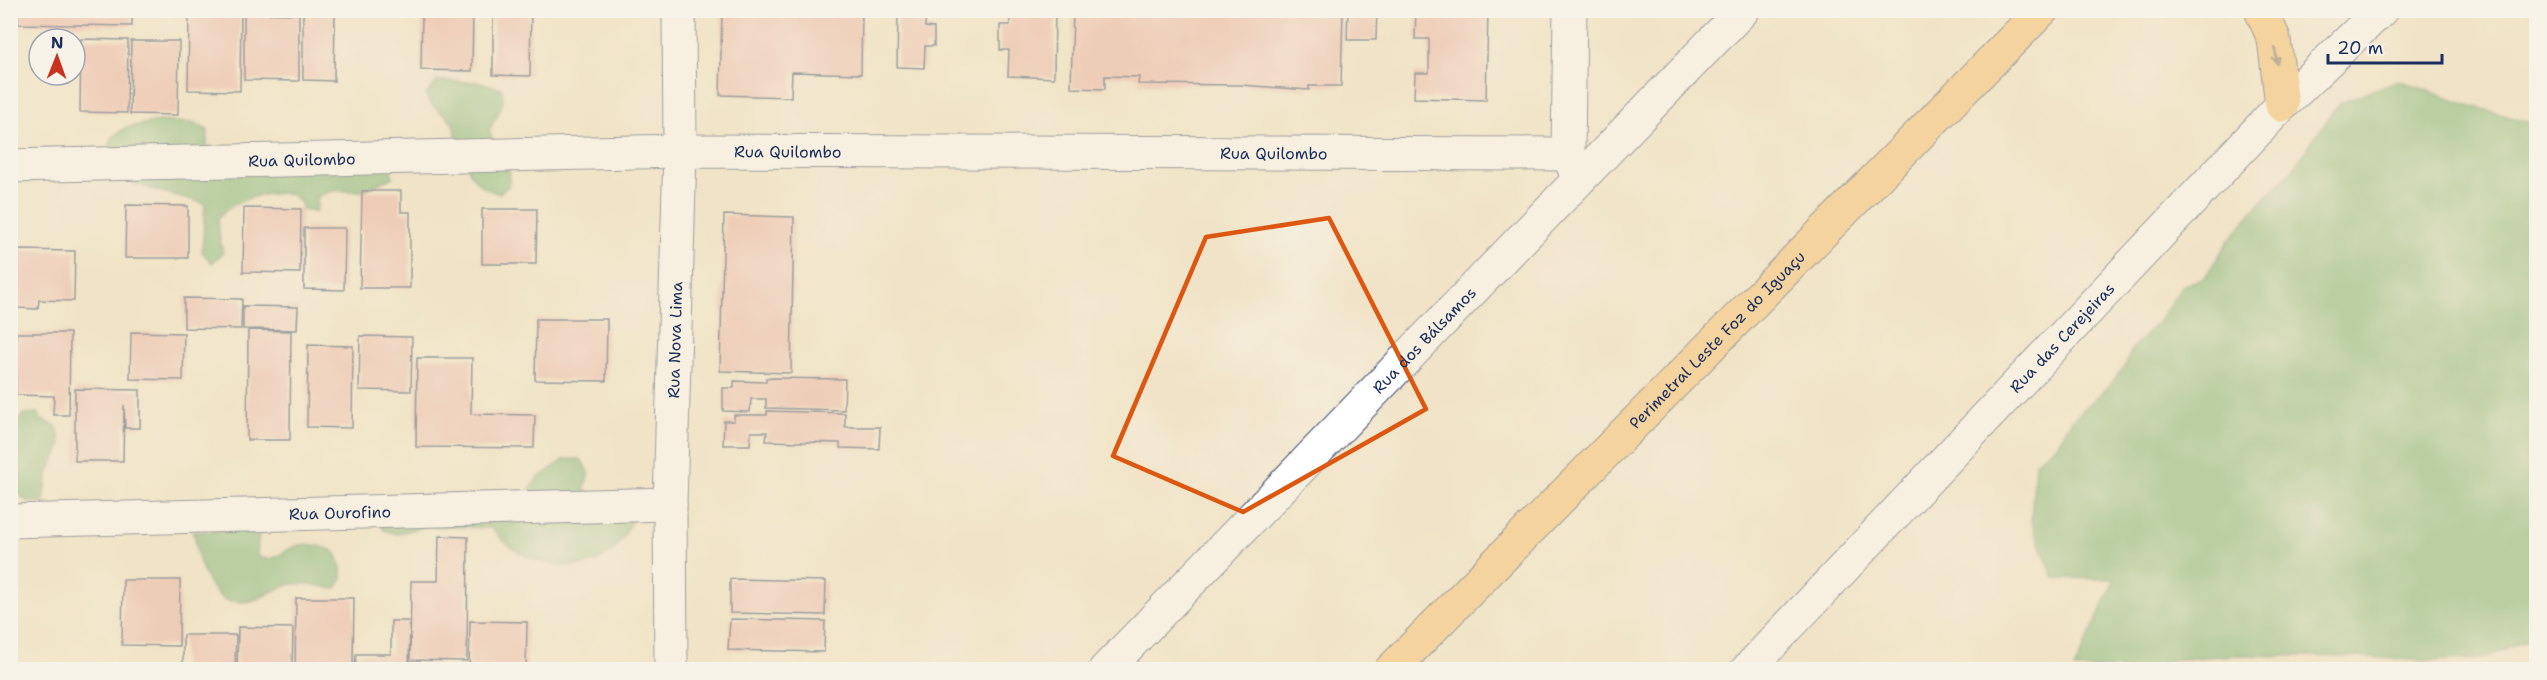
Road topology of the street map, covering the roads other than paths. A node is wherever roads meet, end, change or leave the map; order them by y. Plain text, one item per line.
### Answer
1 (679, 10) edge
2 (1570, 10) edge
3 (1743, 10) edge
4 (2042, 10) edge
5 (2261, 10) edge
6 (2380, 10) edge
7 (2282, 105) junction
8 (680, 151) junction
9 (10, 166) edge
10 (1573, 167) junction
11 (670, 504) junction
12 (10, 521) edge
13 (671, 669) edge
14 (1105, 669) edge
15 (1391, 669) edge
16 (1747, 669) edge

1 - 8 street, Rua Nova Lima
2 - 10 street
3 - 10 street, Rua dos Bálsamos
4 - 15 highway, Perimetral Leste Foz do Iguaçu
5 -> 7 highway
6 - 7 street, Rua das Cerejeiras
7 - 16 street, Rua das Cerejeiras
8 - 9 street, Rua Quilombo
8 - 10 street, Rua Quilombo
8 - 11 street, Rua Nova Lima
10 - 14 street, Rua dos Bálsamos
11 - 12 street, Rua Ourofino
11 - 13 street, Rua Nova Lima

